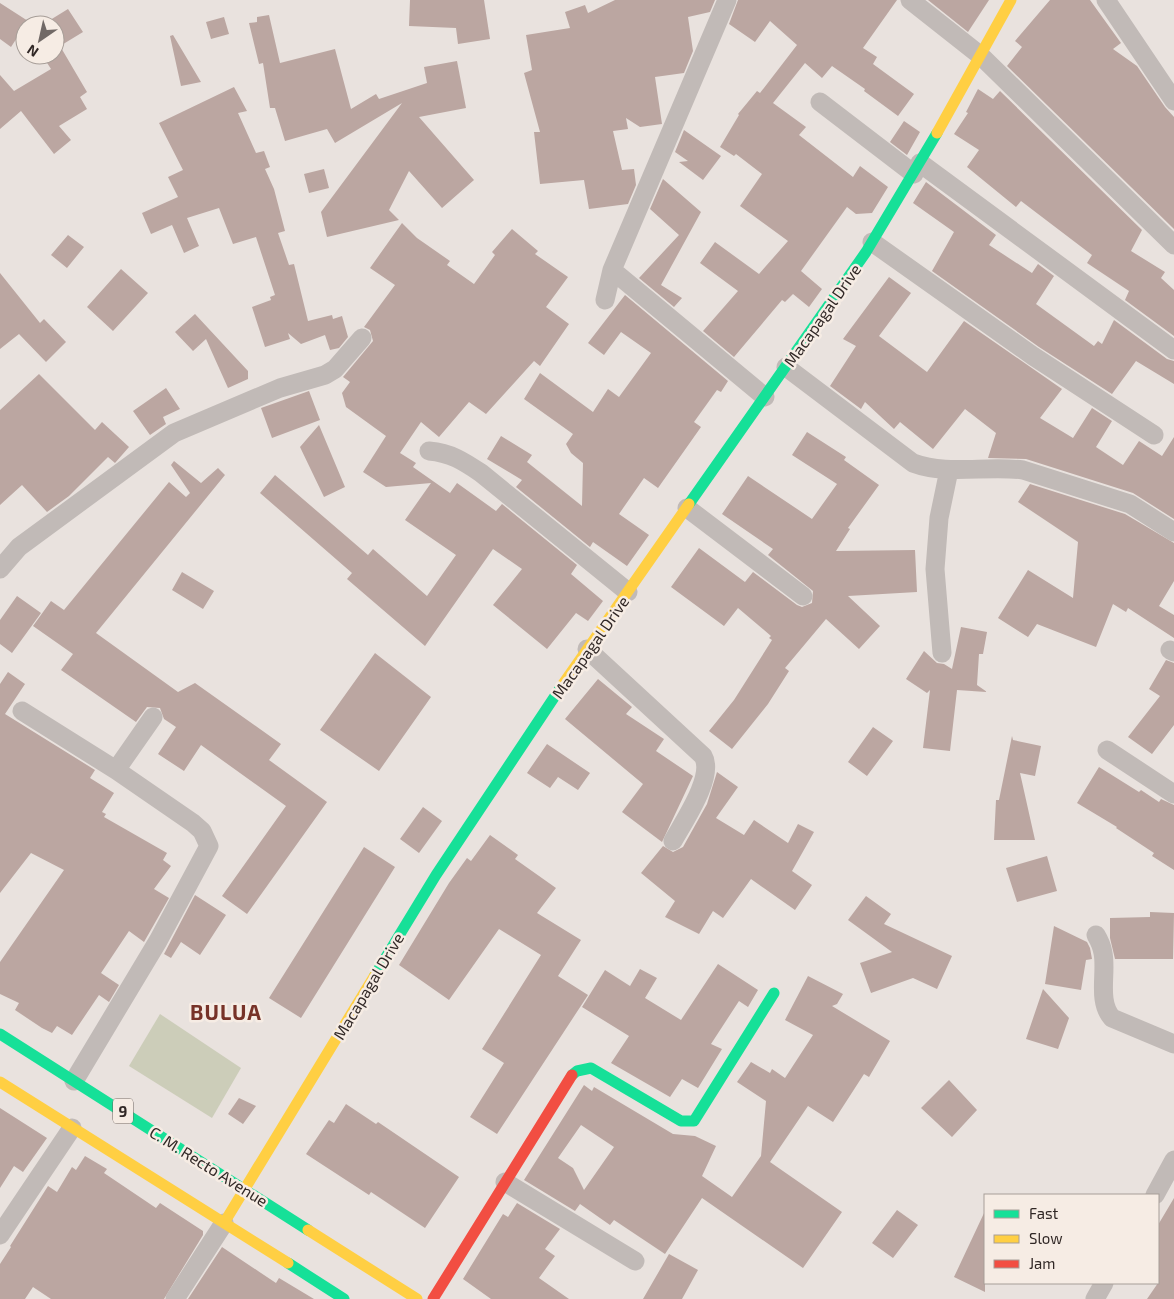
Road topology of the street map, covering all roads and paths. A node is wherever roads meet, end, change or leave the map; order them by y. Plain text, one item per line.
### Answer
1 (727, 0) edge
2 (910, 0) edge
3 (1011, 0) edge
4 (1106, 0) edge
5 (981, 56) junction
6 (1174, 101) edge
7 (820, 102) dead end
8 (917, 168) junction
9 (872, 242) junction
10 (1174, 246) edge
11 (612, 270) junction
12 (605, 300) dead end
13 (362, 338) dead end
14 (1174, 350) edge
15 (786, 367) junction
16 (765, 397) junction
17 (1154, 435) dead end
18 (429, 452) dead end
19 (949, 470) junction
20 (687, 508) junction
21 (1174, 532) edge
22 (0, 569) edge
23 (628, 592) junction
24 (804, 596) dead end
25 (587, 650) junction
26 (942, 653) dead end
27 (22, 711) dead end
28 (153, 718) dead end
29 (1107, 750) dead end
30 (116, 770) junction
31 (1174, 794) edge
32 (673, 841) dead end
33 (1096, 935) dead end
34 (774, 993) dead end
35 (0, 1034) edge
36 (1174, 1044) edge
37 (74, 1081) junction
38 (0, 1082) edge
39 (72, 1128) junction
40 (1174, 1160) edge
41 (505, 1182) junction
42 (245, 1189) junction
43 (1156, 1194) edge
44 (224, 1223) junction
45 (0, 1235) edge
46 (635, 1261) dead end
47 (1103, 1284) edge
48 (175, 1299) edge
49 (344, 1299) edge
50 (417, 1299) edge
51 (433, 1299) edge
52 (1095, 1299) edge

1 - 11 street
2 - 5 street
3 - 5 main road, Macapagal Drive
4 - 6 street
5 - 8 main road, Macapagal Drive
5 - 10 street
7 - 8 street
8 - 9 main road, Macapagal Drive
8 - 14 street
9 - 15 main road, Macapagal Drive
9 - 17 street
11 - 12 street
11 - 16 street
13 - 22 street
15 - 16 main road, Macapagal Drive
15 - 19 street
16 - 20 main road, Macapagal Drive
18 - 23 street
19 - 21 street
19 - 26 street
20 - 23 main road, Macapagal Drive
20 - 24 street
23 - 25 main road, Macapagal Drive
25 - 32 street
25 - 42 main road, Macapagal Drive
27 - 30 street
28 - 30 street
29 - 31 street
30 - 37 street
33 - 36 street
34 - 41 main road
35 - 37 main road, C. M. Recto Avenue / 9
37 - 42 main road, C. M. Recto Avenue / 9
38 - 39 main road
39 - 44 main road
39 - 45 street
40 - 43 street
41 - 46 street
41 - 51 main road
42 - 44 main road, Macapagal Drive
42 - 50 main road, C. M. Recto Avenue / 9
44 - 48 street, Macapagal Drive
44 - 49 main road
47 - 52 street

